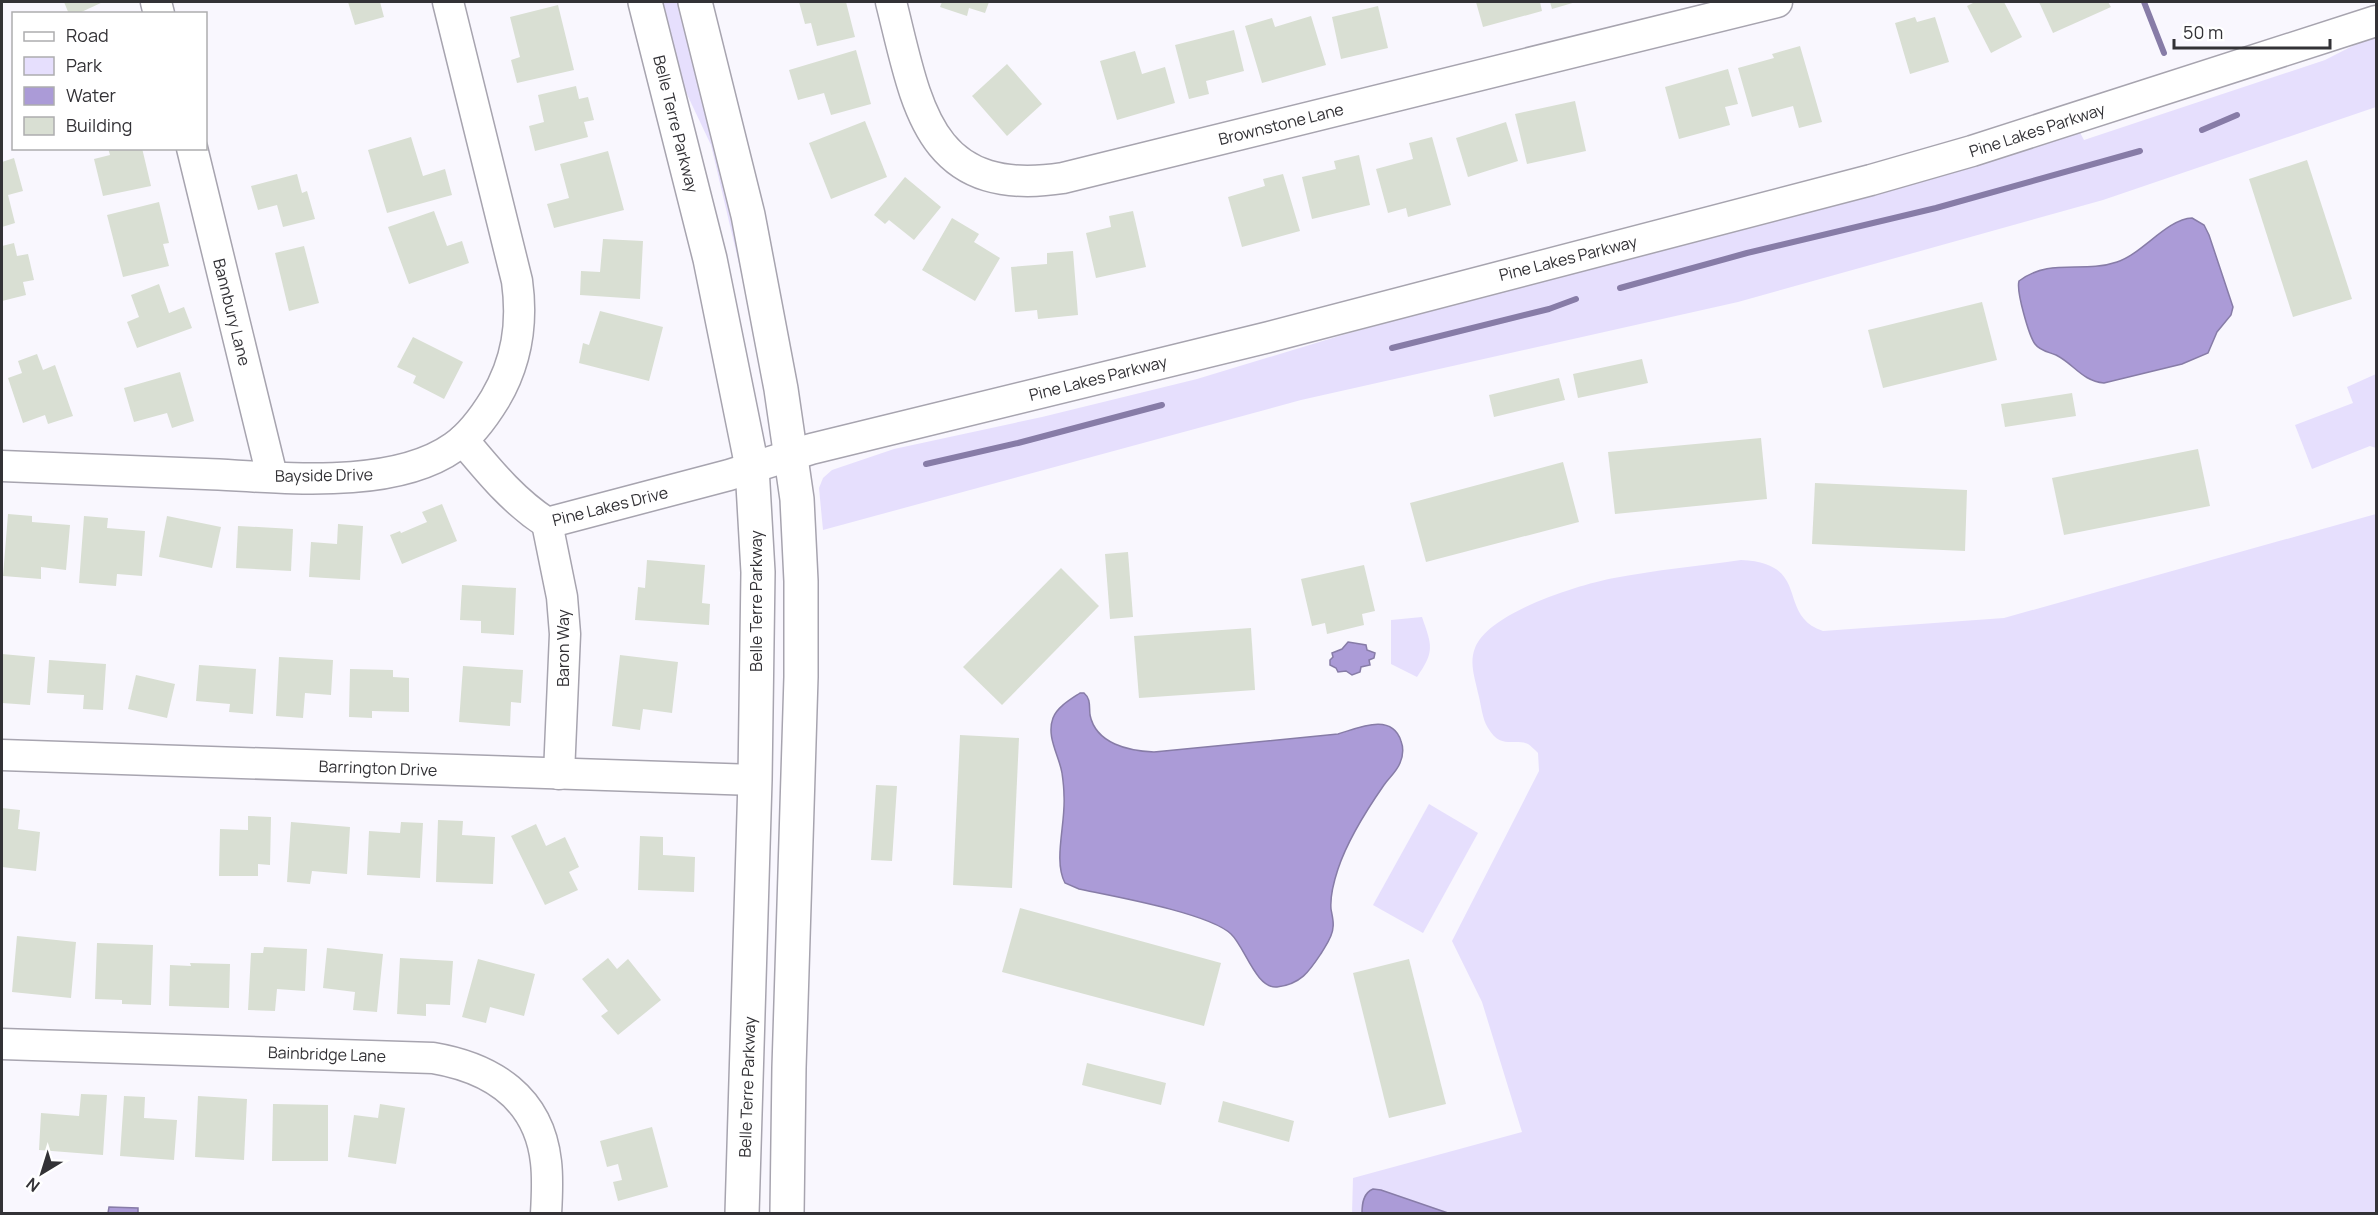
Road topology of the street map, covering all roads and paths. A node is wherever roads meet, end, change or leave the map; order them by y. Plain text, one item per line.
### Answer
1 (448, 2) edge
2 (645, 2) edge
3 (694, 2) edge
4 (891, 2) edge
5 (1777, 2) edge
6 (2376, 21) edge
7 (192, 150) edge
8 (463, 440) junction
9 (790, 455) junction
10 (2, 466) edge
11 (752, 467) junction
12 (272, 476) junction
13 (547, 523) junction
14 (2, 755) edge
15 (559, 774) junction
16 (755, 780) junction
17 (2, 1044) edge
18 (546, 1214) edge
19 (742, 1214) edge
20 (787, 1214) edge

1 - 8 street, Bayside Drive
2 - 11 main road, Belle Terre Parkway
3 - 9 main road
4 - 5 street, Brownstone Lane
6 - 9 street, Pine Lakes Parkway
7 - 12 street, Bannbury Lane
8 - 12 street, Bayside Drive
8 - 13 street, Pine Lakes Drive
9 - 11 street, Pine Lakes Parkway
9 - 20 main road
10 - 12 street, Bayside Drive
11 - 13 street, Pine Lakes Drive
11 - 16 main road, Belle Terre Parkway
13 - 15 street, Baron Way
14 - 15 street, Barrington Drive
15 - 16 street, Barrington Drive
16 - 19 main road, Belle Terre Parkway
17 - 18 street, Bainbridge Lane

